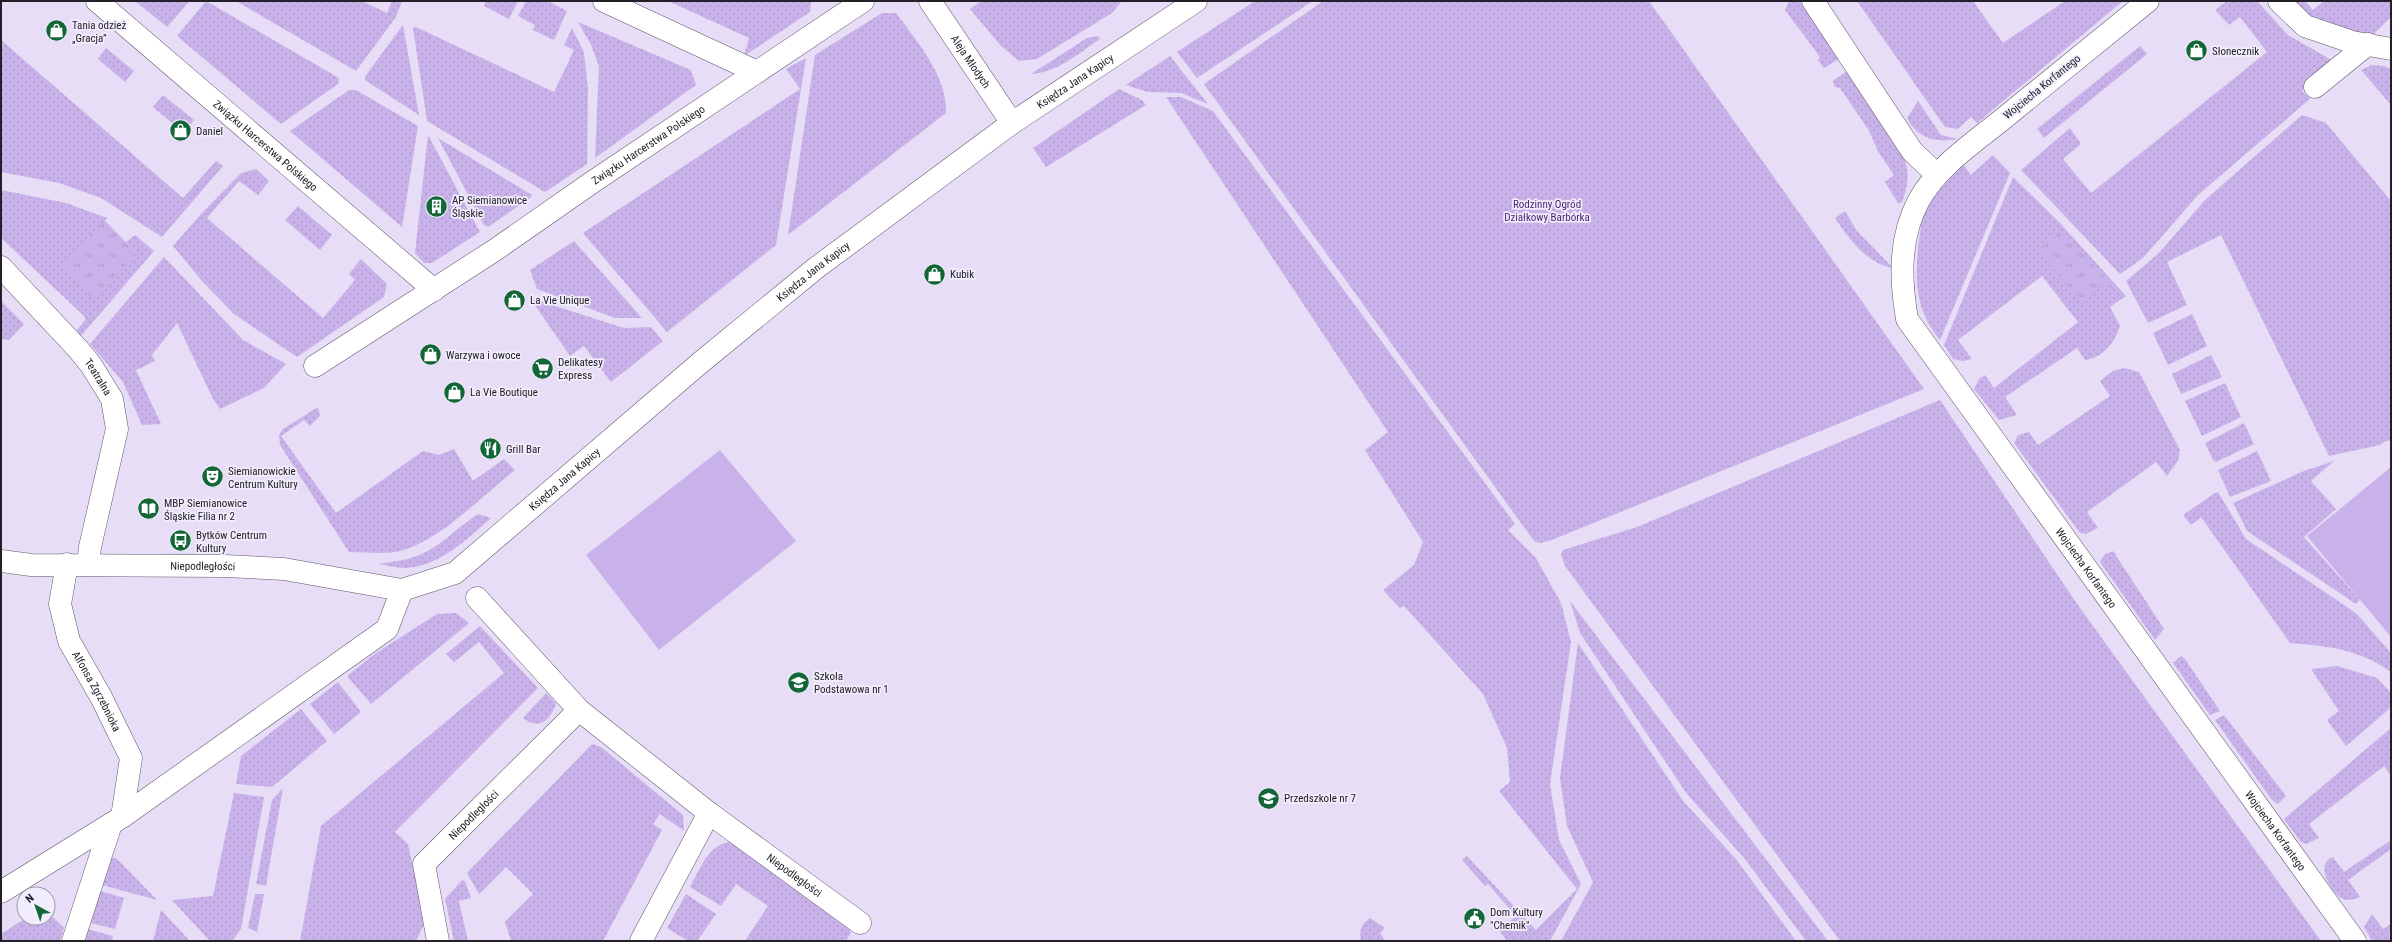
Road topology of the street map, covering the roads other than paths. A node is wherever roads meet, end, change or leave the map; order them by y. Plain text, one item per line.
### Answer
1 (97, 1) edge
2 (604, 1) edge
3 (863, 1) edge
4 (930, 1) edge
5 (1196, 1) edge
6 (1813, 1) edge
7 (2148, 1) edge
8 (2279, 1) edge
9 (2368, 44) junction
10 (2391, 49) edge
11 (757, 72) junction
12 (2314, 87) dead end
13 (1012, 123) junction
14 (1937, 174) junction
15 (1, 267) edge
16 (434, 290) junction
17 (316, 366) dead end
18 (1, 561) edge
19 (77, 564) junction
20 (455, 573) joint
21 (402, 590) junction
22 (477, 598) dead end
23 (579, 710) junction
24 (709, 813) junction
25 (116, 821) junction
26 (1, 892) edge
27 (860, 923) dead end
28 (73, 941) edge
29 (438, 941) edge
30 (641, 941) edge
31 (2355, 941) edge

1 - 16 street, Związku Harcerstwa Polskiego
2 - 11 street
3 - 11 street, Związku Harcerstwa Polskiego
4 - 13 street, Aleja Młodych
5 - 13 street, Księdza Jana Kapicy
6 - 14 street
7 - 14 street, Wojciecha Korfantego
8 - 9 street
9 - 10 street
9 - 12 street
11 - 16 street, Związku Harcerstwa Polskiego
13 - 20 street, Księdza Jana Kapicy
14 - 31 street, Wojciecha Korfantego
15 - 19 street, Teatralna
16 - 17 street, Związku Harcerstwa Polskiego
18 - 19 street, Niepodległości
19 - 21 street, Niepodległości
19 - 25 street, Alfonsa Zgrzebnioka
20 - 21 street, Niepodległości
21 - 25 street
22 - 23 street, Niepodległości
23 - 24 street, Niepodległości
23 - 29 street, Niepodległości
24 - 27 street, Niepodległości
24 - 30 street
25 - 26 street
25 - 28 street, Alfonsa Zgrzebnioka

